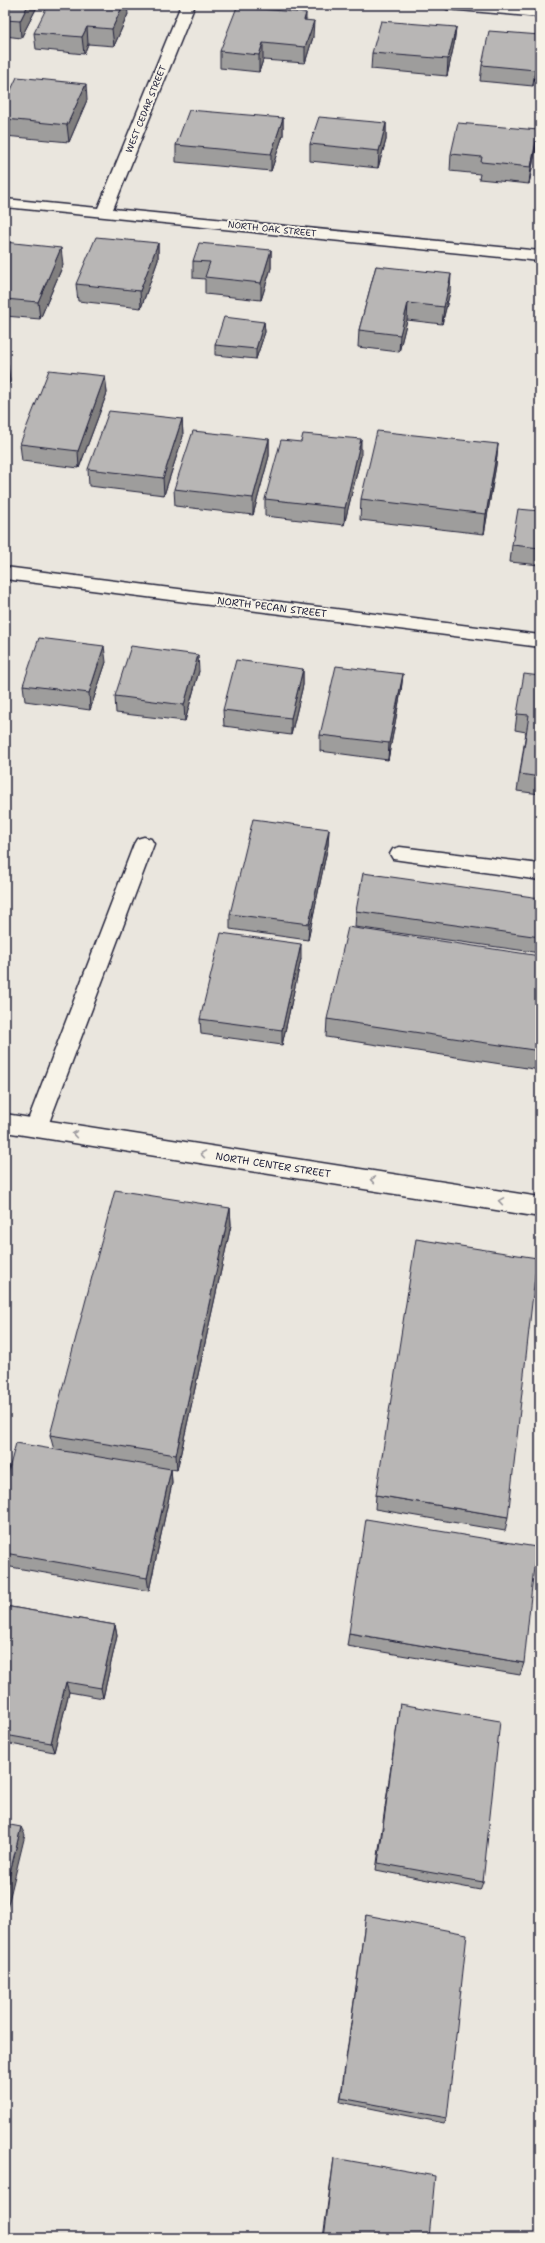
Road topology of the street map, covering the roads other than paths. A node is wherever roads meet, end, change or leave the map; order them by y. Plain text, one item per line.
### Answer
1 (188, 5) edge
2 (447, 5) edge
3 (540, 13) edge
4 (5, 202) edge
5 (104, 212) junction
6 (540, 256) edge
7 (5, 573) edge
8 (540, 641) edge
9 (144, 844) dead end
10 (400, 854) dead end
11 (540, 872) edge
12 (5, 1123) edge
13 (36, 1128) junction
14 (540, 1206) edge

1 - 5 street, WEST CEDAR STREET
2 - 3 street
4 - 5 street, NORTH OAK STREET
5 - 6 street, NORTH OAK STREET
7 - 8 street, NORTH PECAN STREET
9 - 13 street
10 - 11 street
12 - 13 street, NORTH CENTER STREET
14 -> 13 street, NORTH CENTER STREET

